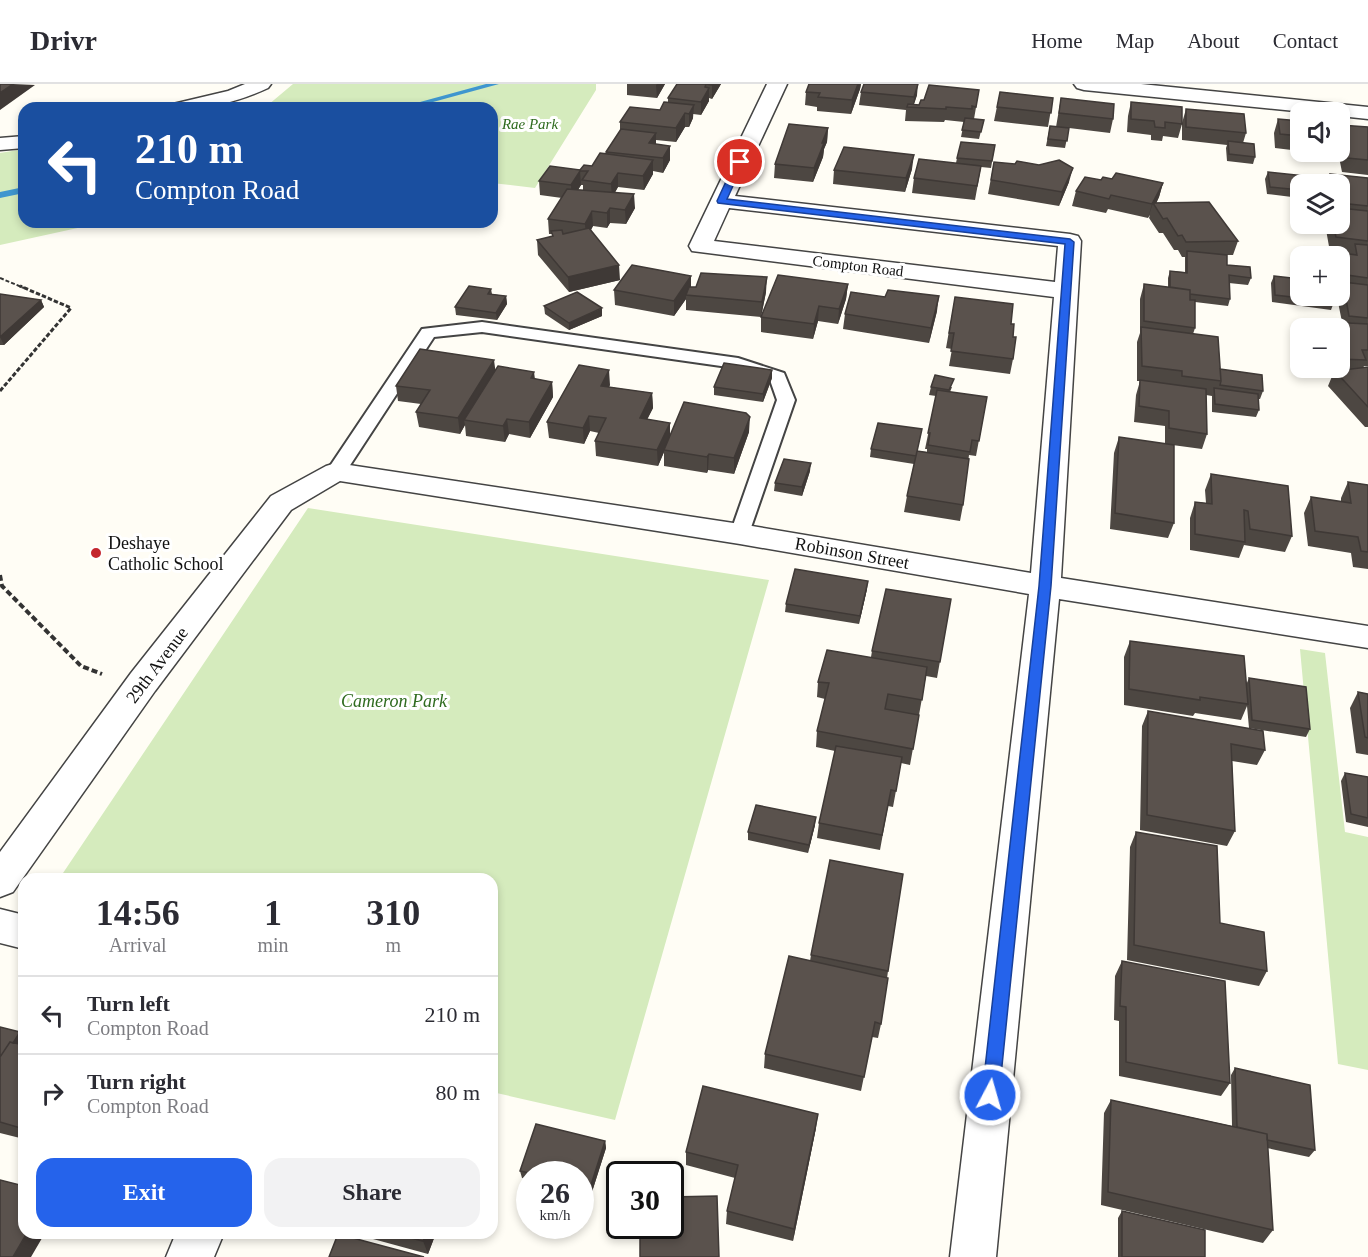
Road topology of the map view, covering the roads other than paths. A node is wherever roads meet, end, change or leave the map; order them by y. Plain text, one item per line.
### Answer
1 (261, 84) edge
2 (777, 84) edge
3 (1084, 84) edge
4 (1146, 87) edge
5 (207, 102) edge
6 (1368, 114) edge
7 (18, 142) edge
8 (0, 144) edge
9 (721, 201) junction
10 (1066, 291) junction
11 (336, 472) junction
12 (740, 534) junction
13 (1045, 586) junction
14 (1368, 637) edge
15 (0, 881) edge
16 (198, 1239) edge
17 (189, 1257) edge
18 (973, 1257) edge

1 - 5 street
2 - 9 street, Compton Road
3 - 4 street
4 - 6 street
7 - 8 street
9 - 10 street
9 - 10 street, Compton Road
10 - 13 street
11 - 12 street, Robinson Street
11 - 12 lane
11 - 15 street, 29th Avenue
12 - 13 street, Robinson Street
13 - 14 street, Robinson Street
13 - 18 street
16 - 17 street

